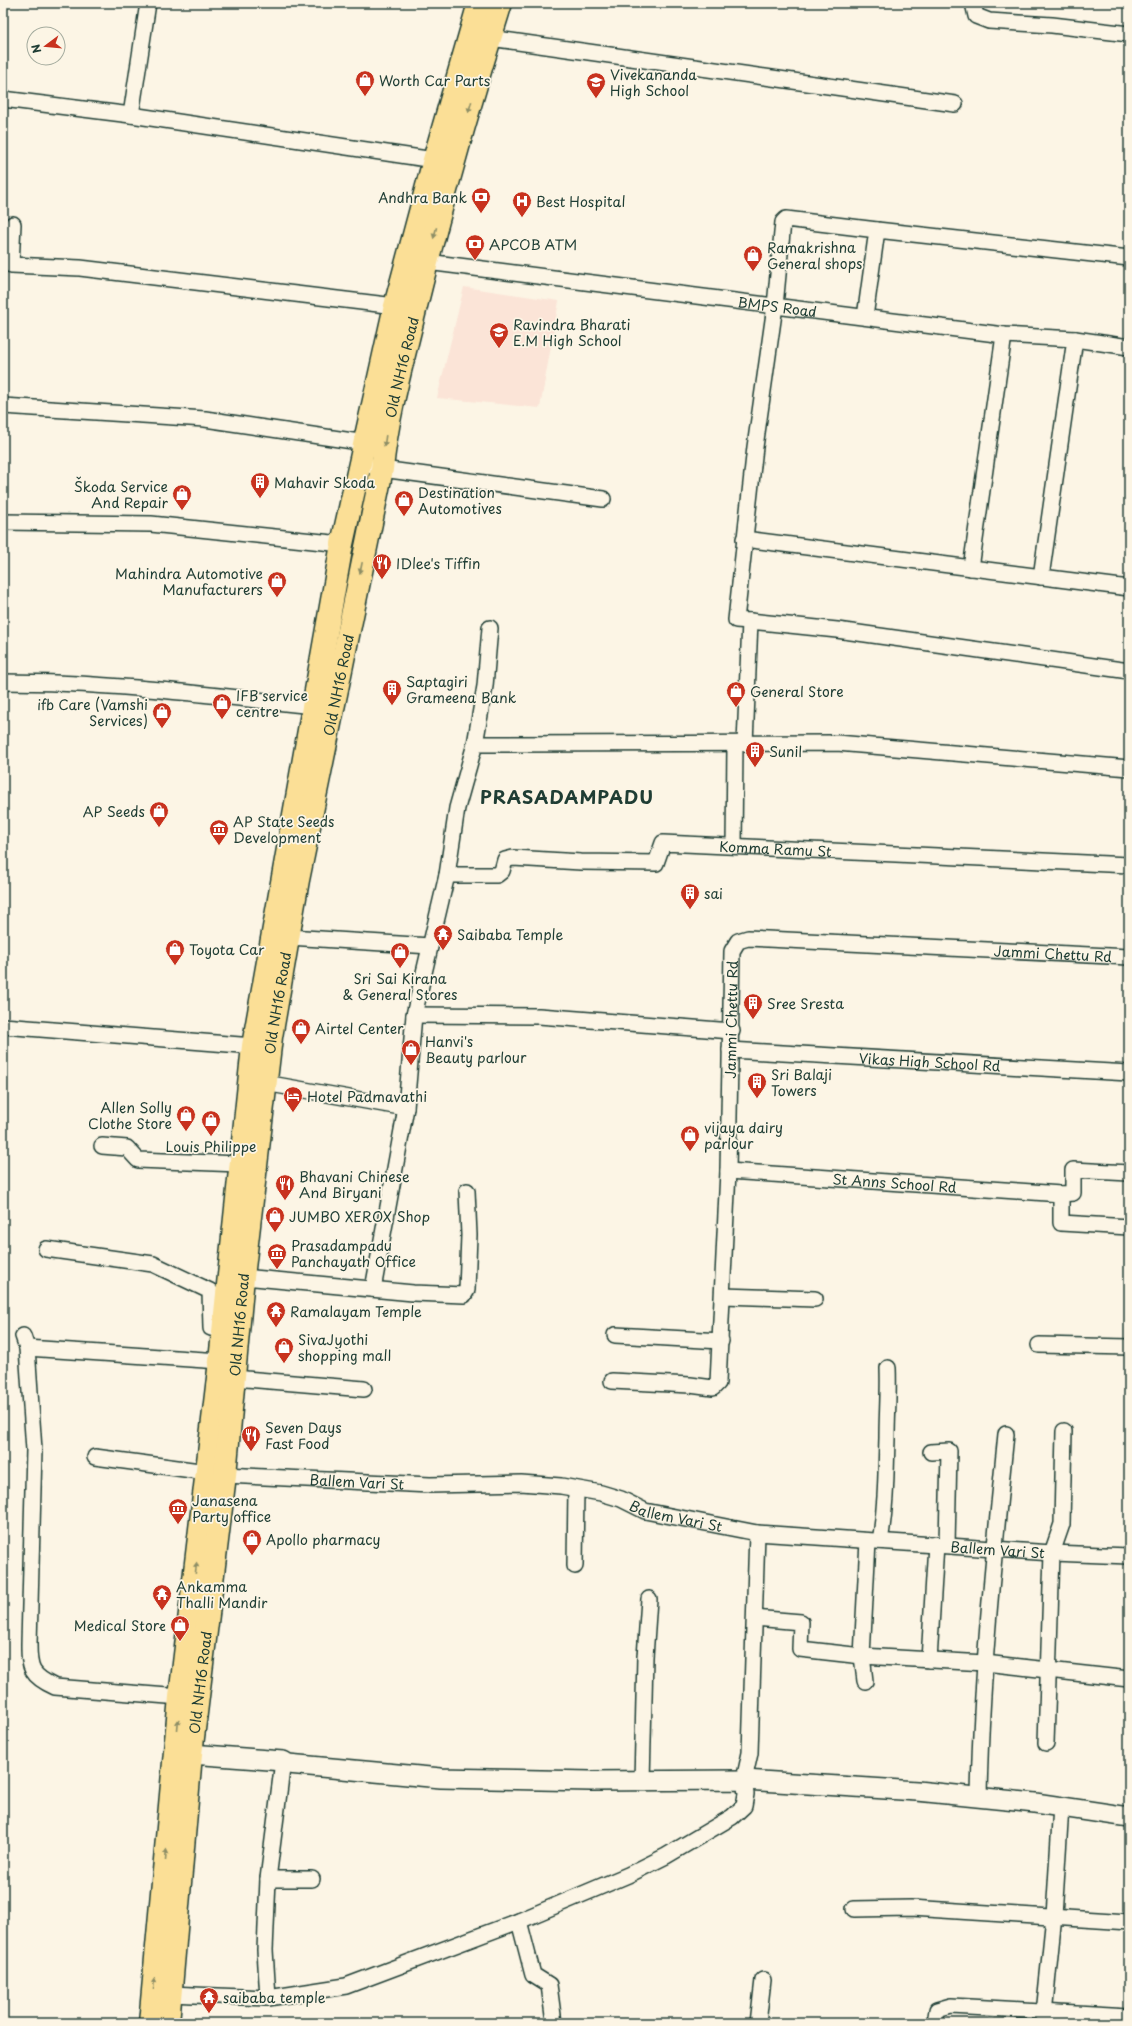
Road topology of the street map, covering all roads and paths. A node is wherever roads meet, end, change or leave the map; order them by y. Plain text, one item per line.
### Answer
1 (148, 3) edge
2 (479, 3) edge
3 (501, 3) edge
4 (973, 3) edge
5 (1129, 34) edge
6 (490, 38) junction
7 (3, 99) edge
8 (955, 104) dead end
9 (131, 115) junction
10 (434, 160) junction
11 (13, 224) dead end
12 (877, 230) junction
13 (1129, 258) edge
14 (427, 262) junction
15 (395, 306) junction
16 (775, 306) junction
17 (865, 316) junction
18 (1004, 335) junction
19 (1075, 339) junction
20 (1129, 347) edge
21 (3, 406) edge
22 (363, 453) junction
23 (382, 469) junction
24 (603, 499) dead end
25 (3, 522) edge
26 (744, 539) junction
27 (342, 544) junction
28 (971, 568) junction
29 (1041, 577) junction
30 (1129, 588) edge
31 (750, 621) junction
32 (490, 628) dead end
33 (1129, 671) edge
34 (3, 682) edge
35 (312, 706) junction
36 (475, 744) junction
37 (740, 744) junction
38 (1129, 768) edge
39 (734, 846) junction
40 (1129, 865) edge
41 (447, 875) junction
42 (289, 937) junction
43 (430, 946) junction
44 (1129, 957) edge
45 (414, 1015) junction
46 (3, 1026) edge
47 (732, 1031) junction
48 (253, 1046) junction
49 (730, 1050) junction
50 (1129, 1073) edge
51 (265, 1083) junction
52 (406, 1108) junction
53 (102, 1146) dead end
54 (239, 1164) junction
55 (728, 1171) junction
56 (1129, 1173) edge
57 (467, 1192) dead end
58 (1061, 1194) junction
59 (1129, 1227) edge
60 (46, 1249) dead end
61 (243, 1277) junction
62 (373, 1289) junction
63 (723, 1296) junction
64 (815, 1299) dead end
65 (223, 1331) junction
66 (615, 1335) dead end
67 (721, 1341) junction
68 (1039, 1345) dead end
69 (1129, 1347) edge
70 (220, 1361) junction
71 (888, 1368) dead end
72 (234, 1378) junction
73 (612, 1381) dead end
74 (364, 1389) dead end
75 (1064, 1431) dead end
76 (1006, 1434) dead end
77 (931, 1452) dead end
78 (95, 1457) dead end
79 (216, 1474) junction
80 (576, 1489) junction
81 (756, 1533) junction
82 (874, 1541) junction
83 (941, 1544) junction
84 (994, 1548) junction
85 (1052, 1553) junction
86 (1129, 1556) edge
87 (575, 1566) dead end
88 (649, 1599) dead end
89 (755, 1618) junction
90 (862, 1656) junction
91 (929, 1660) junction
92 (985, 1663) junction
93 (1047, 1669) junction
94 (1129, 1680) edge
95 (865, 1681) dead end
96 (180, 1697) junction
97 (1046, 1743) dead end
98 (191, 1754) junction
99 (283, 1761) junction
100 (744, 1780) junction
101 (642, 1781) junction
102 (979, 1797) junction
103 (1061, 1806) junction
104 (1129, 1817) edge
105 (268, 1879) junction
106 (312, 1879) dead end
107 (854, 1909) dead end
108 (1054, 1916) junction
109 (519, 1921) junction
110 (1129, 1922) edge
111 (762, 1980) dead end
112 (170, 1994) junction
113 (268, 1998) junction
114 (1129, 2016) edge
115 (1043, 2018) edge
116 (150, 2023) edge
117 (168, 2023) edge
118 (554, 2023) edge
119 (758, 2023) edge
120 (935, 2023) edge

1 - 9 street
2 - 10 main road, Old NH16 Road
3 - 6 main road, Old NH16 Road
4 - 5 street
6 - 8 street
6 -> 14 main road, Old NH16 Road
7 - 9 street
9 - 10 street
10 - 15 main road, Old NH16 Road
11 - 15 street
12 - 13 street
12 - 16 street
12 - 17 street
14 - 16 street, BMPS Road
14 -> 23 main road, Old NH16 Road
15 - 22 main road, Old NH16 Road
16 - 17 street, BMPS Road
16 - 26 street
17 - 18 street, BMPS Road
18 - 19 street, BMPS Road
18 - 28 street
19 - 20 street, BMPS Road
19 - 29 street
21 - 22 street
22 - 23 street
22 - 27 main road, Old NH16 Road
23 - 24 street
23 -> 42 main road, Old NH16 Road
25 - 27 street
26 - 28 street
26 - 31 street
27 - 35 main road, Old NH16 Road
28 - 29 street
29 - 30 street
31 - 33 street
31 - 37 street
32 - 36 street
34 - 35 street
35 - 48 main road, Old NH16 Road
36 - 37 street
36 - 41 street
37 - 38 street
37 - 39 street
39 - 40 street, Komma Ramu St
39 - 41 street, Komma Ramu St
41 - 43 street
42 - 43 street
42 - 51 main road, Old NH16 Road
43 - 45 street
44 - 47 street, Jammi Chettu Rd
45 - 47 street
45 - 52 street
46 - 48 street
47 - 49 street, Jammi Chettu Rd
48 - 54 main road, Old NH16 Road
49 - 50 street, Vikas High School Rd
49 - 55 street, Jammi Chettu Rd
51 - 52 street
51 - 61 main road, Old NH16 Road
52 - 62 street
53 - 54 street
54 - 65 main road, Old NH16 Road
55 - 58 street, St Anns School Rd
55 - 63 street, Jammi Chettu Rd
56 - 58 street
57 - 62 street
58 - 59 street
60 - 65 street
61 - 62 street
61 - 72 main road, Old NH16 Road
63 - 64 street
63 - 67 street, Jammi Chettu Rd
65 - 70 main road, Old NH16 Road
66 - 67 street
67 - 73 street, Jammi Chettu Rd
68 - 69 street
70 - 79 main road, Old NH16 Road
70 - 96 street
71 - 82 street
72 - 74 street
72 - 79 main road, Old NH16 Road
75 - 85 street
76 - 84 street
77 - 83 street
78 - 79 street, Ballem Vari St
79 - 80 street, Ballem Vari St
96 -> 79 main road, Old NH16 Road
79 - 98 main road, Old NH16 Road
80 - 81 street, Ballem Vari St
80 - 87 street
81 - 82 street, Ballem Vari St
81 - 89 street
82 - 83 street, Ballem Vari St
82 - 90 street
83 - 84 street, Ballem Vari St
83 - 91 street
84 - 85 street, Ballem Vari St
84 - 92 street
85 - 86 street, Ballem Vari St
85 - 93 street
88 - 101 street
89 - 90 street
89 - 100 street
90 - 91 street
90 - 95 street
91 - 92 street
92 - 93 street
92 - 102 street
93 - 94 street
93 - 97 street
116 -> 96 main road, Old NH16 Road
98 - 99 street
98 - 112 main road, Old NH16 Road
99 - 101 street
99 - 105 street
100 - 101 street
100 - 102 street
100 - 109 street
102 - 103 street
103 - 104 street
103 - 108 street
105 - 106 street
105 - 113 street
107 - 108 street
108 - 110 street
108 - 115 street
109 - 113 street
109 - 118 street
111 - 119 street
112 - 113 street
112 - 117 main road, Old NH16 Road
114 - 115 street
115 - 120 street

